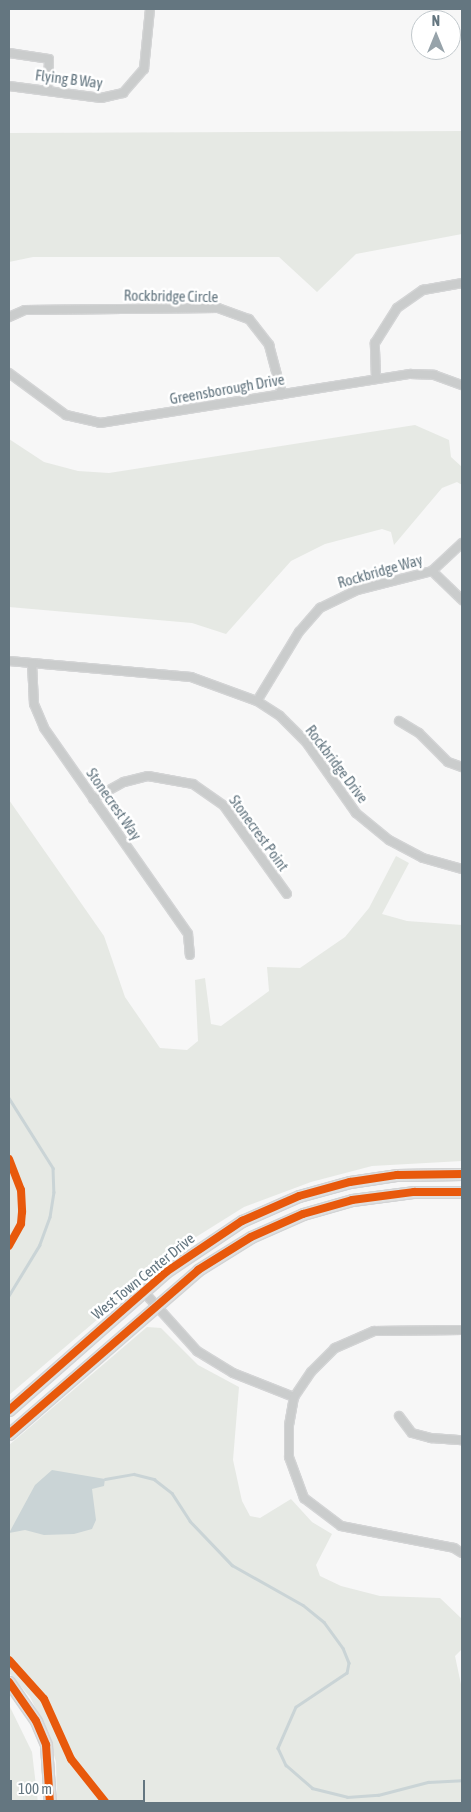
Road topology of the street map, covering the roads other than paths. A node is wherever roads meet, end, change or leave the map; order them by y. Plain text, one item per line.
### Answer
1 (150, 9) edge
2 (9, 53) edge
3 (9, 86) edge
4 (48, 89) junction
5 (462, 283) edge
6 (9, 317) edge
7 (9, 373) edge
8 (376, 378) junction
9 (462, 385) edge
10 (282, 394) junction
11 (462, 543) edge
12 (432, 571) junction
13 (462, 600) edge
14 (9, 661) edge
15 (32, 663) junction
16 (257, 701) junction
17 (399, 721) dead end
18 (462, 767) edge
19 (93, 799) junction
20 (462, 869) edge
21 (287, 894) dead end
22 (190, 955) dead end
23 (462, 1174) edge
24 (462, 1192) edge
25 (143, 1291) junction
26 (155, 1305) junction
27 (462, 1330) edge
28 (294, 1397) junction
29 (9, 1410) edge
30 (399, 1416) dead end
31 (9, 1434) edge
32 (462, 1440) edge
33 (462, 1553) edge
34 (9, 1682) edge
35 (50, 1803) edge

1 - 4 street, Flying B Way
2 - 4 street
3 - 4 street, Flying B Way
5 - 8 street
6 - 10 street, Rockbridge Circle
7 - 10 street, Greensborough Drive
8 - 9 street, Greensborough Drive
8 - 10 street, Greensborough Drive
11 - 12 street, Rockbridge Way
12 - 13 street
12 - 16 street, Rockbridge Way
14 - 15 street, Rockbridge Drive
15 - 16 street, Rockbridge Drive
15 - 19 street, Stonecrest Way
16 - 20 street, Rockbridge Drive
17 - 18 street
19 - 21 street, Stonecrest Point
19 - 22 street, Stonecrest Way
23 - 25 street, West Town Center Drive
24 - 26 street, West Town Center Drive
25 - 26 street
25 - 29 street, West Town Center Drive
26 - 28 street
26 - 31 street, West Town Center Drive
27 - 28 street
28 - 33 street
30 - 32 street
34 - 35 street

